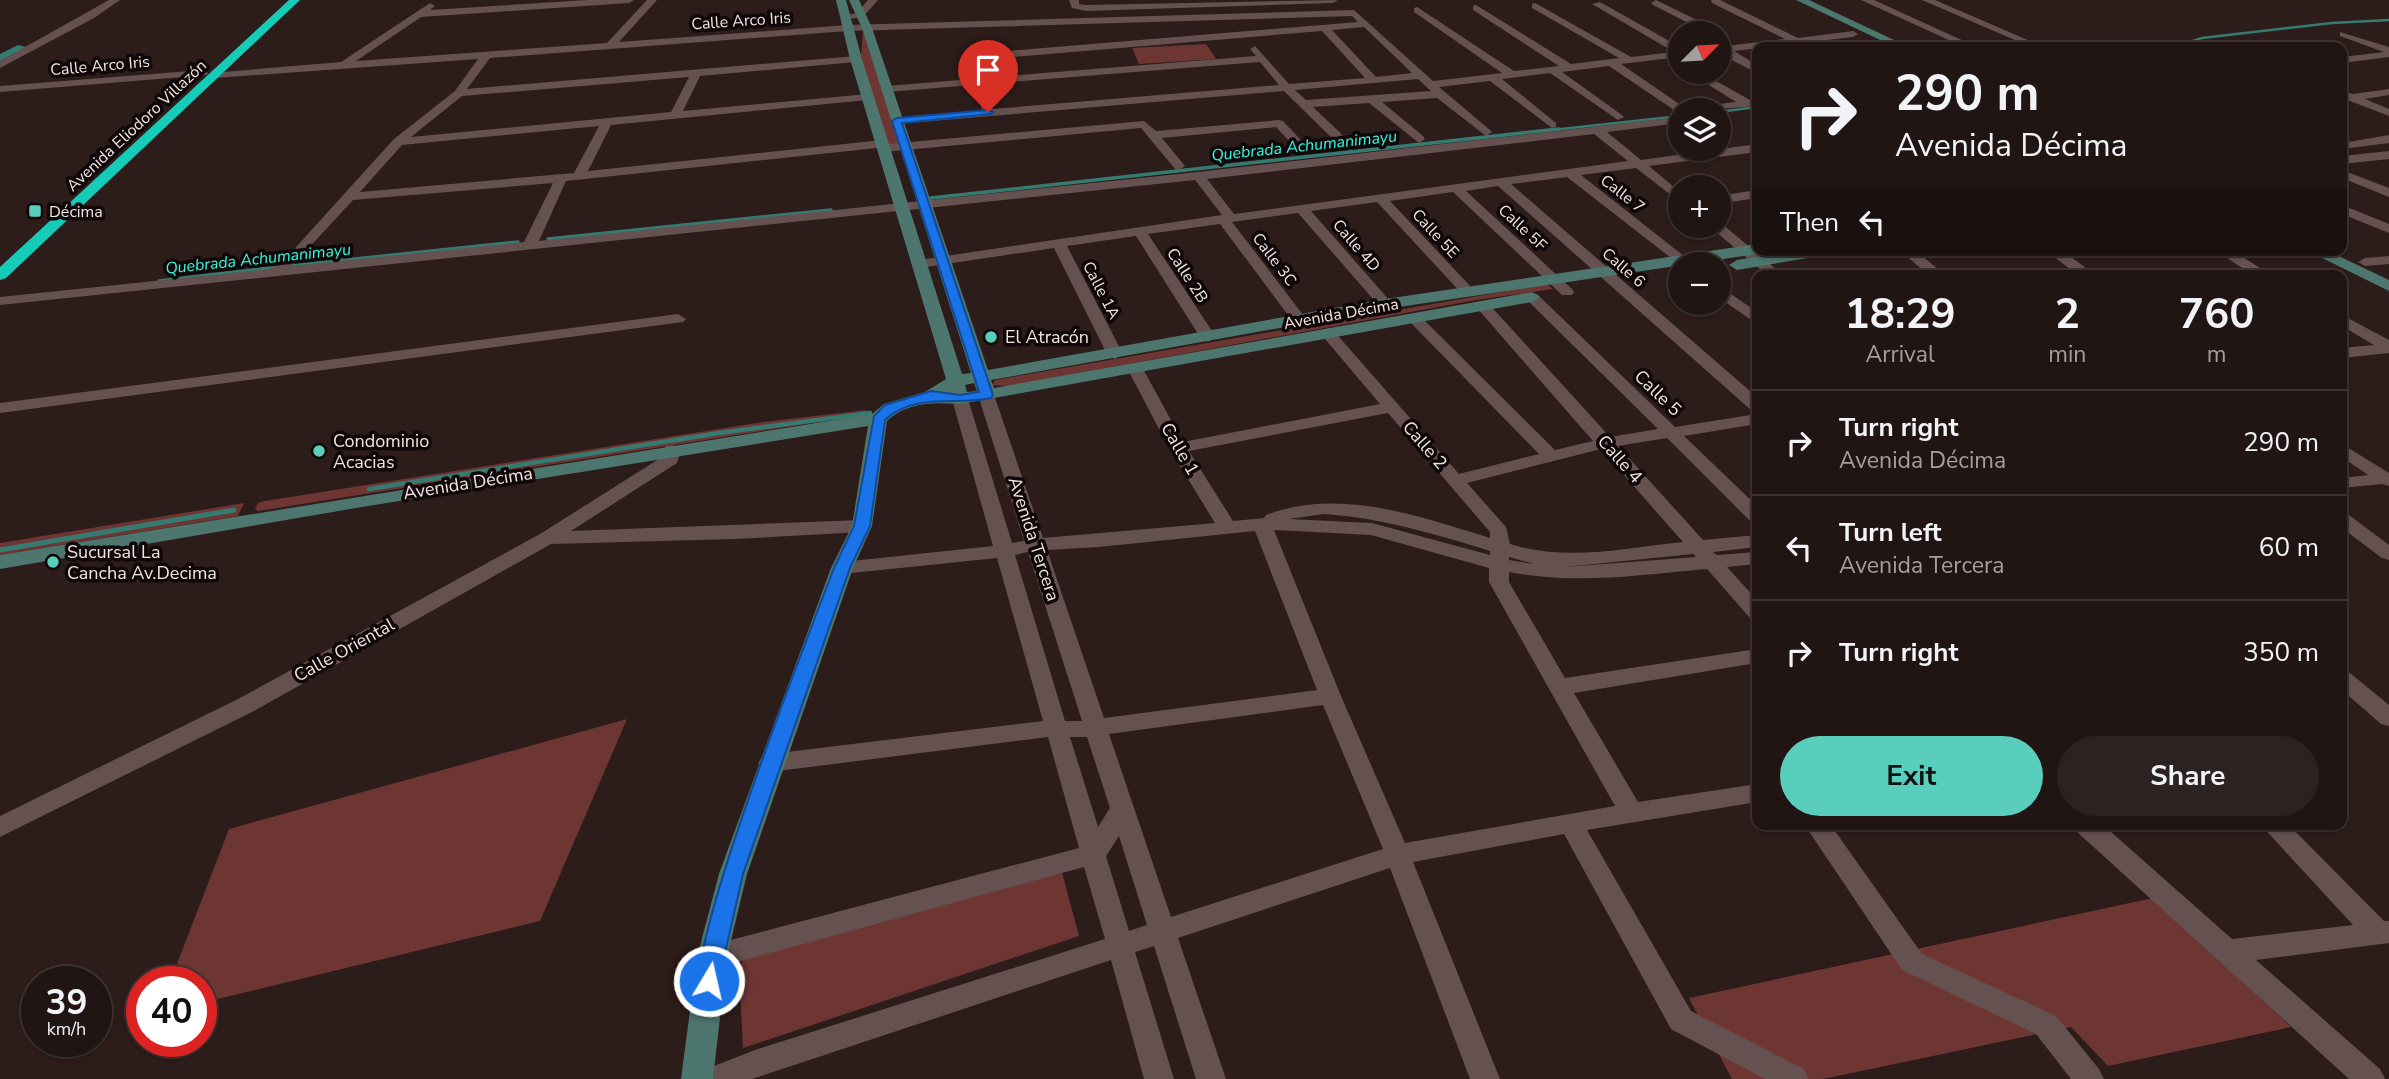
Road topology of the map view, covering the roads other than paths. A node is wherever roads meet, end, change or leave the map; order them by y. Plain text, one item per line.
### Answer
1 (115, 0) edge
2 (284, 0) edge
3 (295, 0) edge
4 (440, 0) edge
5 (629, 0) edge
6 (652, 0) edge
7 (841, 0) edge
8 (854, 0) edge
9 (873, 0) edge
10 (1074, 0) edge
11 (1333, 0) edge
12 (1866, 0) edge
13 (1927, 0) edge
14 (1254, 1) edge
15 (1715, 1) edge
16 (1183, 3) edge
17 (1656, 3) dead end
18 (1798, 3) edge
19 (1597, 4) dead end
20 (1535, 6) dead end
21 (1476, 8) dead end
22 (1417, 10) dead end
23 (419, 14) junction
24 (1208, 18) junction
25 (1691, 21) edge
26 (863, 22) junction
27 (847, 23) junction
28 (1367, 25) junction
29 (1324, 28) junction
30 (1243, 34) junction
31 (1853, 34) junction
32 (2344, 34) dead end
33 (1224, 35) junction
34 (690, 39) junction
35 (1796, 40) junction
36 (1731, 41) edge
37 (1790, 42) edge
38 (1870, 42) edge
39 (1891, 42) edge
40 (1961, 42) edge
41 (2027, 42) edge
42 (611, 45) junction
43 (1668, 45) edge
44 (1752, 46) edge
45 (1086, 47) junction
46 (1742, 47) junction
47 (1731, 48) edge
48 (684, 51) dead end
49 (2389, 52) edge
50 (487, 54) junction
51 (1731, 55) edge
52 (1666, 56) edge
53 (856, 59) junction
54 (1262, 59) junction
55 (2347, 59) edge
56 (1629, 60) junction
57 (678, 63) dead end
58 (1612, 63) junction
59 (0, 65) edge
60 (344, 65) junction
61 (1752, 66) edge
62 (1570, 68) junction
63 (1552, 70) junction
64 (696, 73) junction
65 (209, 74) junction
66 (673, 75) junction
67 (1512, 75) junction
68 (1420, 76) junction
69 (1492, 77) junction
70 (1373, 80) junction
71 (979, 81) junction
72 (1715, 84) edge
73 (1105, 87) junction
74 (1286, 87) junction
75 (0, 89) edge
76 (887, 89) junction
77 (1435, 89) junction
78 (460, 93) junction
79 (2389, 93) edge
80 (2347, 96) edge
81 (2347, 96) edge
82 (868, 97) junction
83 (1372, 99) junction
84 (1668, 102) edge
85 (1304, 104) junction
86 (1752, 105) edge
87 (1752, 106) edge
88 (1752, 106) edge
89 (1731, 107) edge
90 (988, 112) junction
91 (1668, 112) edge
92 (1731, 112) edge
93 (2389, 113) edge
94 (675, 116) junction
95 (1618, 117) junction
96 (897, 121) junction
97 (1668, 121) edge
98 (606, 124) junction
99 (1552, 125) junction
100 (1597, 130) junction
101 (1486, 132) junction
102 (1155, 135) junction
103 (1419, 139) junction
104 (2389, 139) edge
105 (398, 142) junction
106 (2347, 145) edge
107 (883, 146) junction
108 (905, 146) junction
109 (1348, 147) junction
110 (1752, 149) edge
111 (1306, 152) junction
112 (2389, 155) edge
113 (2347, 159) edge
114 (1639, 164) junction
115 (1179, 166) junction
116 (1572, 174) junction
117 (2347, 175) edge
118 (579, 176) junction
119 (1198, 176) junction
120 (561, 178) junction
121 (1501, 182) junction
122 (1456, 188) junction
123 (1668, 188) edge
124 (2389, 193) edge
125 (1752, 195) edge
126 (347, 197) junction
127 (1379, 197) junction
128 (1731, 198) edge
129 (922, 200) junction
130 (900, 202) junction
131 (1302, 209) junction
132 (2347, 211) edge
133 (1227, 218) junction
134 (2389, 229) edge
135 (1139, 231) junction
136 (1731, 236) edge
137 (532, 241) junction
138 (1058, 243) junction
139 (1752, 250) edge
140 (1668, 253) edge
141 (1752, 254) edge
142 (2347, 254) edge
143 (1752, 255) edge
144 (1759, 256) edge
145 (1914, 256) edge
146 (2061, 256) edge
147 (2232, 256) edge
148 (2325, 256) edge
149 (1731, 258) edge
150 (0, 260) edge
151 (2389, 260) edge
152 (942, 261) junction
153 (2365, 262) junction
154 (1731, 263) edge
155 (919, 264) junction
156 (282, 267) junction
157 (1668, 267) edge
158 (1668, 270) edge
159 (1771, 270) edge
160 (1932, 270) edge
161 (2081, 270) edge
162 (2256, 270) edge
163 (1603, 273) junction
164 (2389, 274) edge
165 (0, 275) edge
166 (1554, 279) junction
167 (1617, 284) junction
168 (2389, 286) edge
169 (1468, 292) junction
170 (1567, 292) junction
171 (1532, 297) junction
172 (1731, 299) edge
173 (0, 301) edge
174 (1385, 304) junction
175 (1482, 305) junction
176 (1752, 315) edge
177 (1413, 317) junction
178 (677, 319) dead end
179 (1299, 320) junction
180 (2347, 323) edge
181 (1328, 333) junction
182 (1208, 337) junction
183 (2389, 348) edge
184 (2347, 352) edge
185 (1115, 354) junction
186 (1136, 370) junction
187 (983, 386) junction
188 (958, 390) junction
189 (1752, 402) edge
190 (1392, 407) junction
191 (0, 408) edge
192 (878, 419) junction
193 (1752, 420) edge
194 (1671, 433) junction
195 (1605, 443) junction
196 (1178, 448) junction
197 (672, 450) junction
198 (2347, 453) edge
199 (1551, 456) junction
200 (1456, 480) junction
201 (2388, 482) edge
202 (2347, 483) edge
203 (2347, 494) edge
204 (1752, 512) edge
205 (2347, 523) edge
206 (1262, 524) junction
207 (862, 526) junction
208 (1227, 527) junction
209 (547, 538) junction
210 (1752, 542) edge
211 (1037, 544) junction
212 (1005, 551) junction
213 (1705, 554) junction
214 (2389, 554) edge
215 (1500, 556) junction
216 (1752, 558) edge
217 (0, 562) edge
218 (842, 568) junction
219 (1752, 607) edge
220 (1752, 657) edge
221 (2347, 682) edge
222 (1560, 687) junction
223 (1330, 696) junction
224 (2389, 718) edge
225 (1096, 727) junction
226 (1057, 729) junction
227 (770, 763) junction
228 (1752, 794) edge
229 (1123, 808) junction
230 (1631, 812) junction
231 (1570, 823) junction
232 (0, 827) edge
233 (1820, 830) edge
234 (2092, 830) edge
235 (2278, 830) edge
236 (1094, 854) junction
237 (1398, 855) junction
238 (1164, 932) junction
239 (2384, 932) edge
240 (1121, 947) junction
241 (2230, 951) junction
242 (712, 957) junction
243 (697, 1079) edge
244 (716, 1079) edge
245 (1159, 1079) edge
246 (1211, 1079) edge
247 (1485, 1079) edge
248 (1794, 1079) edge
249 (2089, 1079) edge
250 (2370, 1079) edge

1 - 59 street
2 - 65 highway, Avenida Eliodoro Villazón
3 - 65 highway, Avenida Eliodoro Villazón
4 - 23 street
5 - 23 street
6 - 42 street
7 - 27 main road, Avenida Tercera
8 - 26 main road, Avenida Tercera
9 - 26 street
10 - 16 street
11 - 14 street
12 - 40 street
13 - 41 street
14 - 16 street
15 - 35 street
17 - 25 street
18 - 31 main road
18 - 39 main road
19 - 43 street
20 - 56 street
21 - 62 street
22 - 67 street
23 - 60 street
24 - 26 street, Calle Arco Iris
24 - 28 street, Calle Arco Iris
24 - 33 street
26 - 27 street, Calle Arco Iris
26 - 76 main road, Avenida Tercera
27 - 34 street, Calle Arco Iris
27 - 53 main road, Avenida Tercera
28 - 29 street
28 - 68 street
29 - 30 street
29 - 70 street
30 - 33 street
30 - 54 street
31 - 35 street
31 - 38 main road
32 - 49 street
33 - 45 street
34 - 42 street, Calle Arco Iris
34 - 48 street
35 - 37 street
36 - 46 street
42 - 50 street, Calle Arco Iris
44 - 46 street
45 - 71 street
45 - 73 street
46 - 47 street
49 - 55 street
50 - 60 street, Calle Arco Iris
50 - 78 street
51 - 61 street
52 - 56 street
53 - 64 street
53 - 82 main road, Avenida Tercera
54 - 73 street
54 - 74 street
56 - 58 street
57 - 66 street
58 - 62 street
58 - 84 street
60 - 65 street, Calle Arco Iris
62 - 63 street
63 - 67 street
63 - 95 street
64 - 66 street
64 - 94 street
65 - 75 street, Calle Arco Iris
65 - 150 highway, Avenida Eliodoro Villazón
65 - 165 highway, Avenida Eliodoro Villazón
66 - 78 street
67 - 69 street
68 - 70 street
68 - 77 street
69 - 77 street
69 - 99 street
70 - 74 street
71 - 73 street
71 - 76 street
71 - 90 street
72 - 86 street
73 - 74 street
73 - 90 street
74 - 85 street
76 - 96 main road, Avenida Tercera
77 - 83 street
77 - 101 street
78 - 105 street
79 - 80 street
81 - 93 street
82 - 94 street
82 - 107 main road, Avenida Tercera
83 - 85 street
83 - 103 street
85 - 109 street
87 - 89 street
88 - 92 street
90 - 96 street
91 - 95 street
94 - 98 street
95 - 99 street
96 - 108 main road, Avenida Tercera
97 - 100 street
98 - 105 street
98 - 118 street
99 - 101 street
100 - 114 street
100 - 119 street
101 - 103 street
102 - 108 street
102 - 111 street
102 - 115 street
103 - 109 street
104 - 106 street
105 - 126 street
107 - 108 street
107 - 118 street
107 - 130 main road, Avenida Tercera
108 - 129 main road, Avenida Tercera
109 - 111 street
110 - 114 street
111 - 115 street
112 - 113 street
114 - 116 street
114 - 123 street
115 - 129 street
116 - 121 street
116 - 140 street, Calle 7
117 - 124 street
118 - 120 street
119 - 129 street
119 - 133 street, Calle 3C
120 - 126 street
120 - 137 street
121 - 122 street
121 - 163 street, Calle 6
122 - 127 street
122 - 166 street, Calle 5F
125 - 128 street
126 - 156 street
127 - 131 street
127 - 169 street, Calle 5E
129 - 130 street
129 - 152 main road, Avenida Tercera
130 - 137 street
130 - 155 main road, Avenida Tercera
131 - 133 street
131 - 174 street, Calle 4D
132 - 134 street
133 - 135 street
133 - 179 street, Calle 3C
135 - 138 street
135 - 182 street, Calle 2B
136 - 139 street
137 - 156 street
137 - 156 street
138 - 152 street
138 - 185 street, Calle 1A
141 - 149 main road, Avenida Décima
142 - 153 main road
143 - 154 main road, Avenida Décima
144 - 159 street
145 - 160 street
146 - 161 street
147 - 162 street
148 - 168 main road
151 - 153 street
152 - 155 street
152 - 187 main road, Avenida Tercera
153 - 164 main road
155 - 188 main road, Avenida Tercera
156 - 173 street
157 - 163 main road, Avenida Décima
158 - 167 main road, Avenida Décima
163 - 166 main road, Avenida Décima
163 - 167 street, Calle 6
166 - 169 main road, Avenida Décima
166 - 170 street, Calle 5F
167 - 170 main road, Avenida Décima
167 - 189 street, Calle 6
169 - 174 main road, Avenida Décima
170 - 171 main road, Avenida Décima
171 - 175 main road, Avenida Décima
171 - 194 street, Calle 5
172 - 176 street
174 - 179 main road, Avenida Décima
175 - 177 main road, Avenida Décima
175 - 195 street, Calle 4
177 - 181 main road, Avenida Décima
177 - 199 street
178 - 191 street
179 - 182 main road, Avenida Décima
180 - 183 street
181 - 186 main road, Avenida Décima
181 - 190 street, Calle 2
182 - 185 main road, Avenida Décima
183 - 184 street
185 - 187 main road, Avenida Décima
186 - 187 main road, Avenida Décima
186 - 196 street, Calle 1
187 - 188 main road, Avenida Décima
187 - 211 street, Avenida Tercera
188 - 192 main road, Avenida Décima
188 - 212 street, Avenida Tercera
190 - 196 street
190 - 200 street, Calle 2
192 - 197 main road, Avenida Décima
192 - 207 main road
193 - 194 street
194 - 195 street
194 - 204 street, Calle 5
195 - 199 street
195 - 213 street, Calle 4
196 - 208 street, Calle 1
197 - 209 street, Calle Oriental
197 - 217 main road, Avenida Décima
198 - 201 street
199 - 200 street
200 - 215 street, Calle 2
201 - 202 street
201 - 203 street
205 - 214 street
206 - 208 street
206 - 215 street
206 - 223 street
207 - 209 street
207 - 218 main road
208 - 211 street
209 - 232 street, Calle Oriental
210 - 213 street
211 - 212 street
211 - 225 street, Avenida Tercera
212 - 218 street
212 - 226 street, Avenida Tercera
213 - 215 street
213 - 216 street
213 - 219 street, Calle 4
215 - 222 street, Calle 2
218 - 227 main road
220 - 222 street
221 - 224 street
222 - 230 street, Calle 2
223 - 225 street
223 - 237 street
225 - 226 street
225 - 229 street, Avenida Tercera
226 - 227 street
226 - 236 street, Avenida Tercera
227 - 242 main road
228 - 230 street
229 - 236 street
229 - 238 street, Avenida Tercera
230 - 231 street
231 - 237 street
231 - 248 street
233 - 249 street
234 - 241 street
235 - 239 street
236 - 240 street, Avenida Tercera
236 - 242 street
237 - 238 street
237 - 247 street
238 - 240 street
238 - 246 street, Avenida Tercera
239 - 241 street
240 - 244 street
240 - 245 street, Avenida Tercera
241 - 250 street
242 - 243 main road

